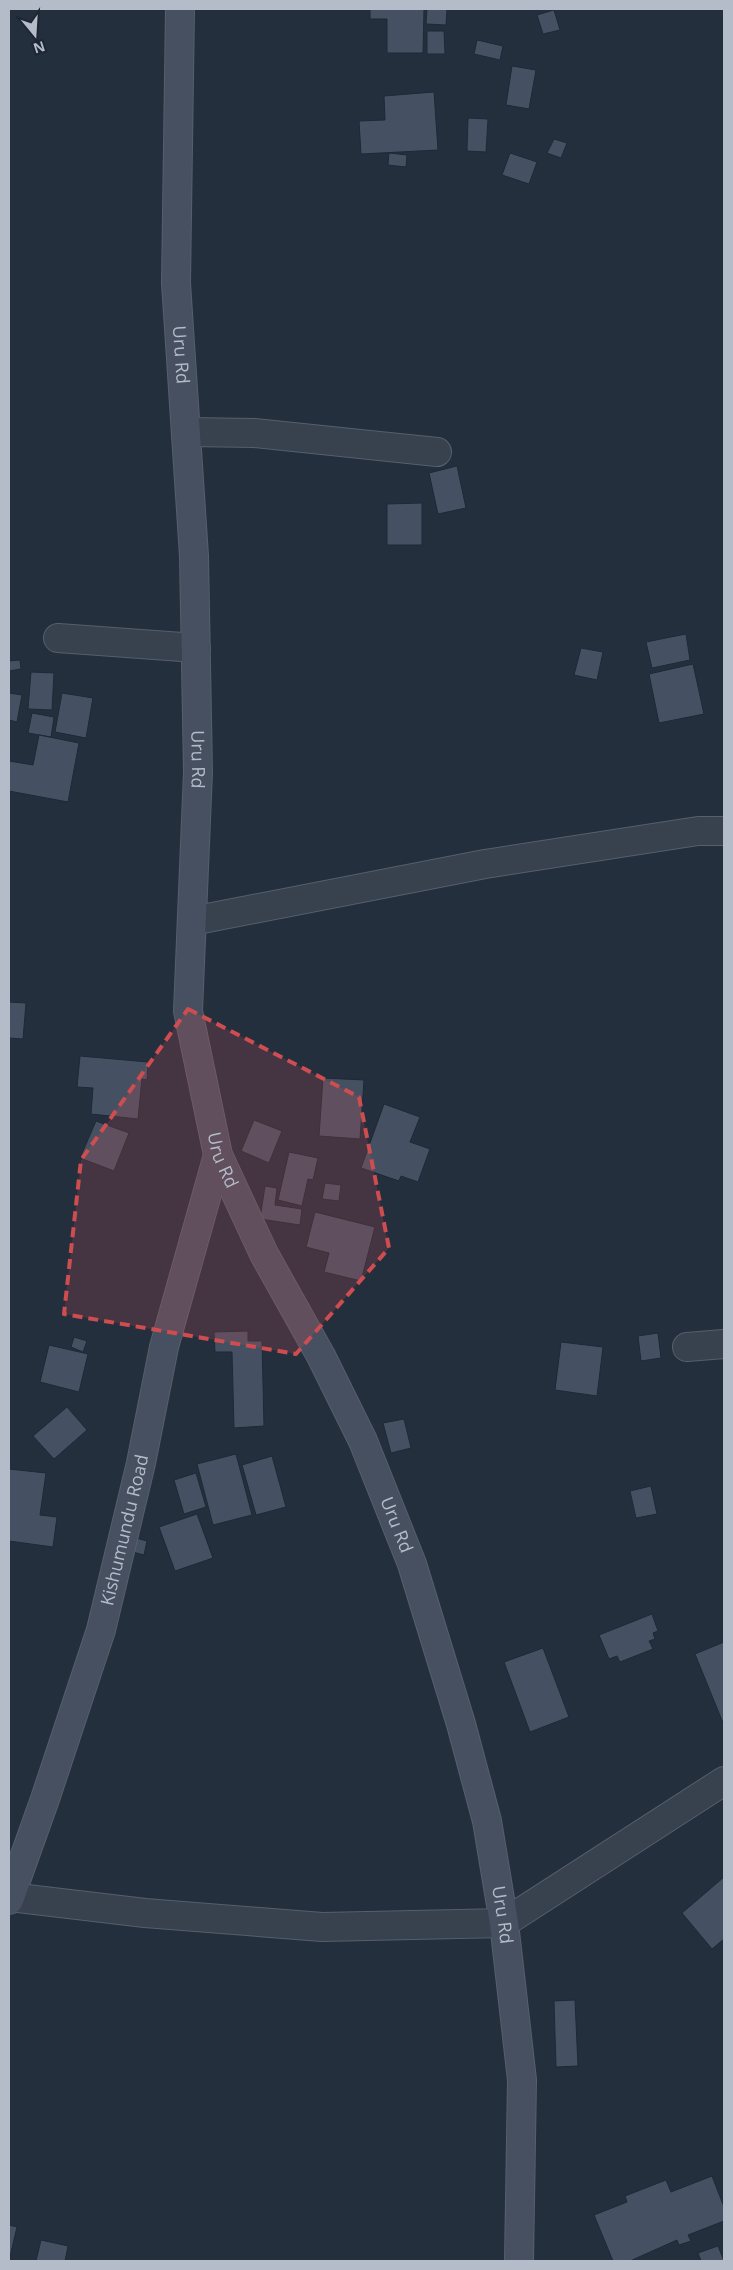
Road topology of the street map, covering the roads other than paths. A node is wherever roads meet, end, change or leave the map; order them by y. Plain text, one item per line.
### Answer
1 (180, 9) edge
2 (188, 432) junction
3 (437, 452) dead end
4 (58, 638) dead end
5 (196, 648) junction
6 (724, 831) edge
7 (192, 921) junction
8 (218, 1155) junction
9 (724, 1344) edge
10 (688, 1347) dead end
11 (724, 1781) edge
12 (9, 1899) edge
13 (504, 1923) junction
14 (519, 2261) edge

1 - 2 street, Uru Rd
2 - 3 street
2 - 5 street, Uru Rd
4 - 5 street
5 - 7 street, Uru Rd
6 - 7 street
7 - 8 street, Uru Rd
8 - 12 street, Kishumundu Road
8 - 13 street, Uru Rd
9 - 10 street
11 - 13 street
12 - 13 street
13 - 14 street, Uru Rd

